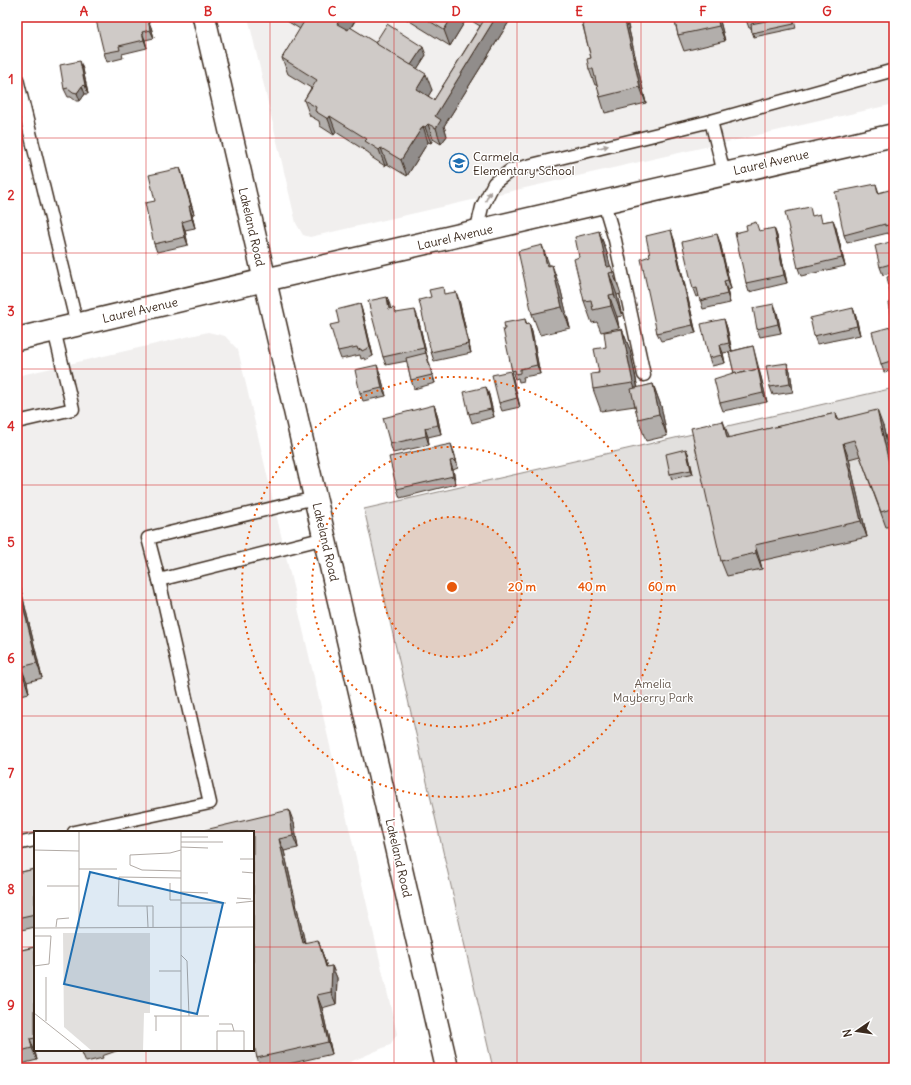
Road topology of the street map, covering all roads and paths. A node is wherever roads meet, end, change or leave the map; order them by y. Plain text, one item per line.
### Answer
1 (204, 17) edge
2 (894, 70) edge
3 (17, 79) edge
4 (711, 121) junction
5 (894, 135) edge
6 (724, 173) junction
7 (604, 203) junction
8 (476, 232) junction
9 (265, 280) junction
10 (78, 325) junction
11 (54, 330) junction
12 (17, 339) edge
13 (644, 374) dead end
14 (17, 422) edge
15 (316, 498) junction
16 (325, 538) junction
17 (159, 580) junction
18 (79, 831) edge
19 (34, 840) edge
20 (17, 844) edge
21 (447, 1068) edge

1 - 9 street, Lakeland Road
2 - 4 lane
3 - 10 lane
4 - 6 lane
8 -> 4 lane
5 - 6 street, Laurel Avenue
6 - 7 street, Laurel Avenue
7 - 8 street, Laurel Avenue
7 - 13 lane
8 - 9 street, Laurel Avenue
9 - 10 street, Laurel Avenue
9 - 15 street, Lakeland Road
10 - 11 street, Laurel Avenue
11 - 12 street, Laurel Avenue
11 - 14 lane
15 - 16 street, Lakeland Road
15 - 17 lane
16 - 17 lane
16 - 21 street, Lakeland Road
17 - 18 lane
19 - 20 lane

